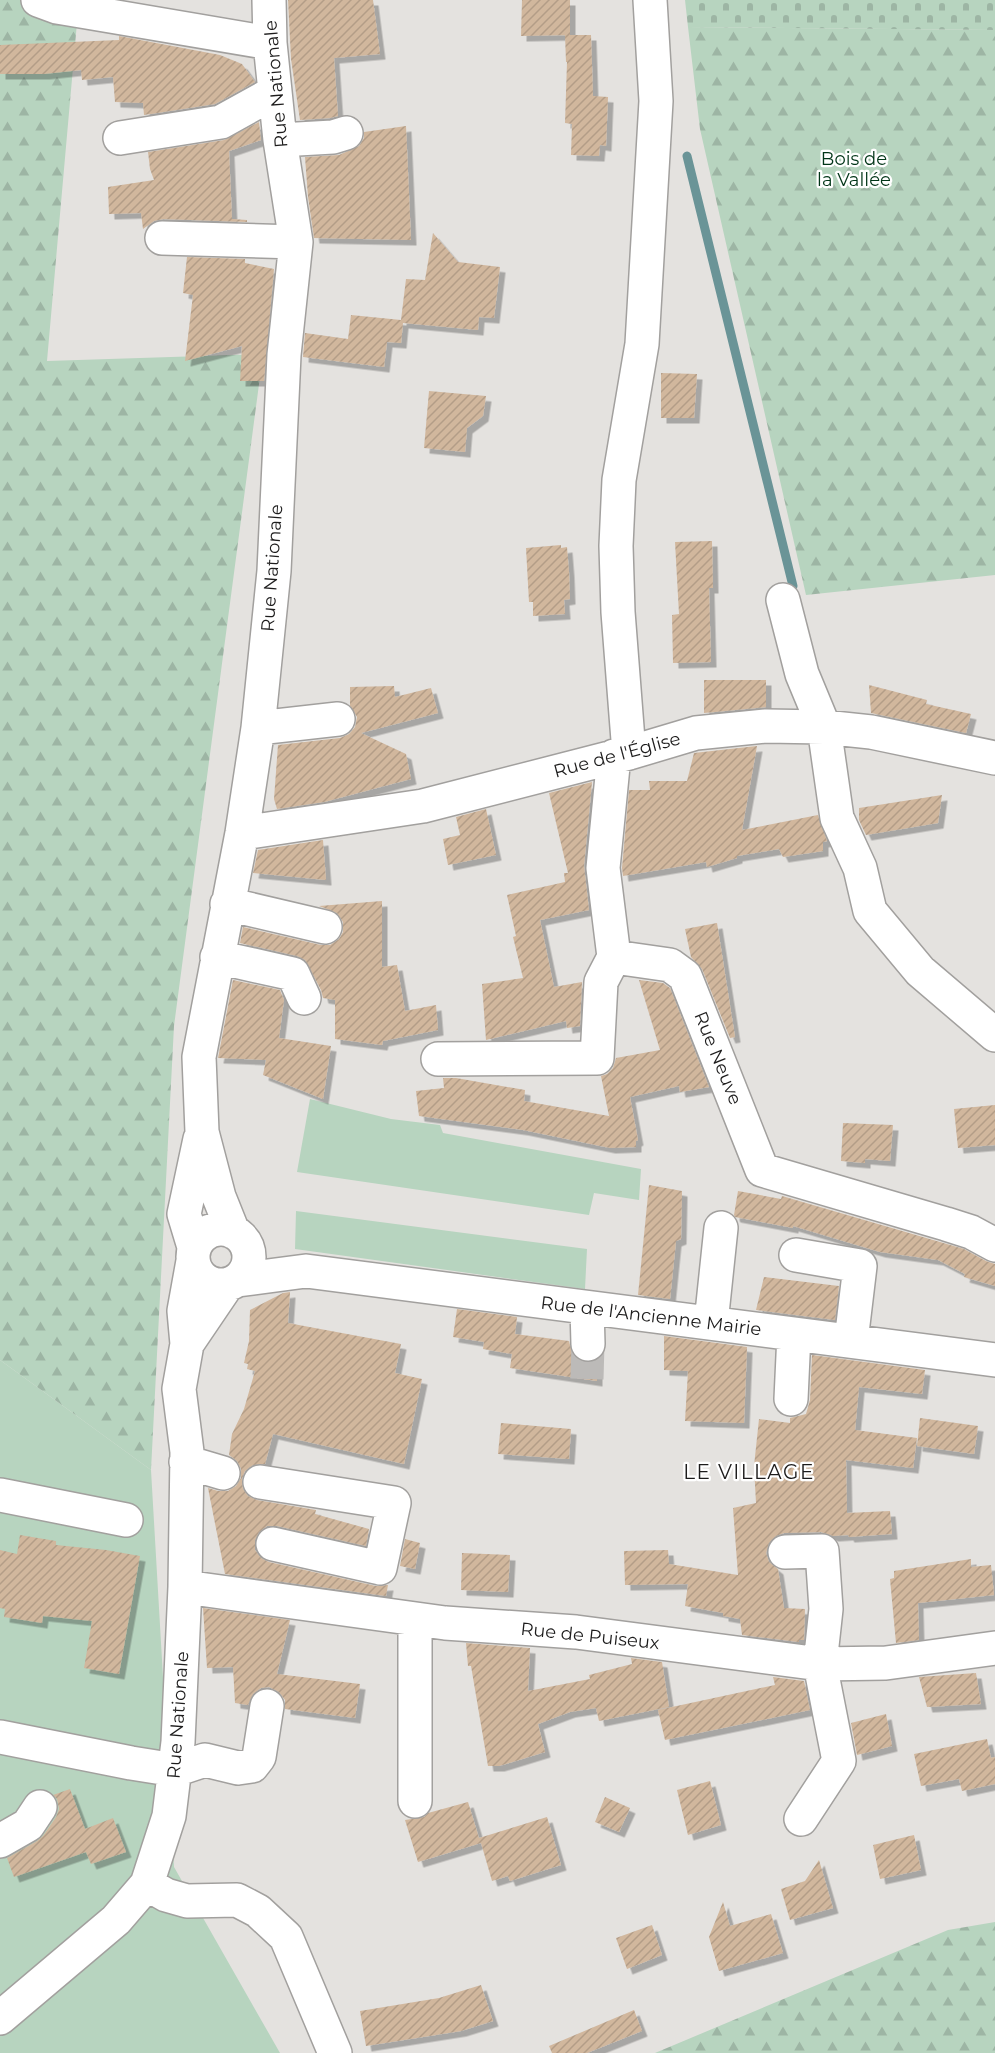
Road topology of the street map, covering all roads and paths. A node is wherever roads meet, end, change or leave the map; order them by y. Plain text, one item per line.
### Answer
1 (39, 0) edge
2 (269, 0) edge
3 (650, 0) edge
4 (270, 43) junction
5 (275, 92) junction
6 (346, 133) dead end
7 (120, 138) dead end
8 (280, 140) junction
9 (162, 238) dead end
10 (296, 242) junction
11 (783, 600) dead end
12 (338, 719) dead end
13 (824, 727) junction
14 (258, 728) junction
15 (622, 755) junction
16 (995, 758) edge
17 (242, 832) junction
18 (227, 904) junction
19 (325, 927) dead end
20 (217, 957) junction
21 (614, 957) junction
22 (304, 998) dead end
23 (995, 1035) edge
24 (438, 1059) dead end
25 (202, 1132) junction
26 (721, 1228) dead end
27 (237, 1234) junction
28 (995, 1245) edge
29 (193, 1254) junction
30 (796, 1255) dead end
31 (306, 1271) junction
32 (232, 1282) junction
33 (607, 1303) junction
34 (711, 1323) junction
35 (794, 1334) junction
36 (851, 1341) junction
37 (187, 1344) junction
38 (588, 1344) tunnel mouth
39 (995, 1360) edge
40 (791, 1399) dead end
41 (192, 1443) junction
42 (223, 1473) dead end
43 (260, 1482) dead end
44 (0, 1495) edge
45 (126, 1520) dead end
46 (273, 1544) dead end
47 (785, 1552) dead end
48 (380, 1568) junction
49 (185, 1587) junction
50 (402, 1617) junction
51 (995, 1648) edge
52 (820, 1664) junction
53 (267, 1706) dead end
54 (0, 1737) edge
55 (175, 1770) junction
56 (415, 1801) dead end
57 (40, 1807) dead end
58 (801, 1819) dead end
59 (0, 1841) edge
60 (147, 1884) junction
61 (0, 2018) edge
62 (335, 2053) edge

1 - 4 street
2 - 4 street, Rue Nationale
3 - 15 street
4 - 5 street, Rue Nationale
5 - 7 street
5 - 8 street, Rue Nationale
6 - 8 street
8 - 10 street, Rue Nationale
9 - 10 street
10 - 14 street, Rue Nationale
11 - 13 street
12 - 14 street
13 - 15 street, Rue de l'Église
13 - 16 street, Rue de l'Église
13 - 23 street
14 - 17 street, Rue Nationale
15 - 17 street, Rue de l'Église
15 - 21 street
17 - 18 street, Rue Nationale
18 - 19 street
18 - 20 street, Rue Nationale
20 - 22 street
20 - 25 street, Rue Nationale
21 - 24 street
21 - 28 street, Rue Neuve
25 - 27 street, Rue Nationale
25 - 29 street, Rue Nationale
26 - 34 street
27 - 29 street
27 - 31 street, Rue de l'Ancienne Mairie
27 - 32 street
29 - 32 street
29 - 37 street, Rue Nationale
30 - 36 street
31 - 32 street, Rue de l'Ancienne Mairie
31 - 33 street, Rue de l'Ancienne Mairie
32 - 37 street, Rue Nationale
33 - 34 street, Rue de l'Ancienne Mairie
33 - 38 street
34 - 35 street, Rue de l'Ancienne Mairie
35 - 36 street, Rue de l'Ancienne Mairie
35 - 40 street
36 - 39 street, Rue de l'Ancienne Mairie
37 - 41 street, Rue Nationale
41 - 42 street
41 - 49 street, Rue Nationale
43 - 48 street
44 - 45 street
46 - 48 street
47 - 52 street
48 - 50 street
49 - 50 street, Rue de Puiseux
49 - 55 street, Rue Nationale
50 - 52 street, Rue de Puiseux
50 - 56 street
51 - 52 street, Rue de Puiseux
52 - 58 street
53 - 55 street
54 - 55 street
55 - 60 street, Rue Nationale
57 - 59 street
60 - 61 street, Rue Nationale
60 - 62 street

